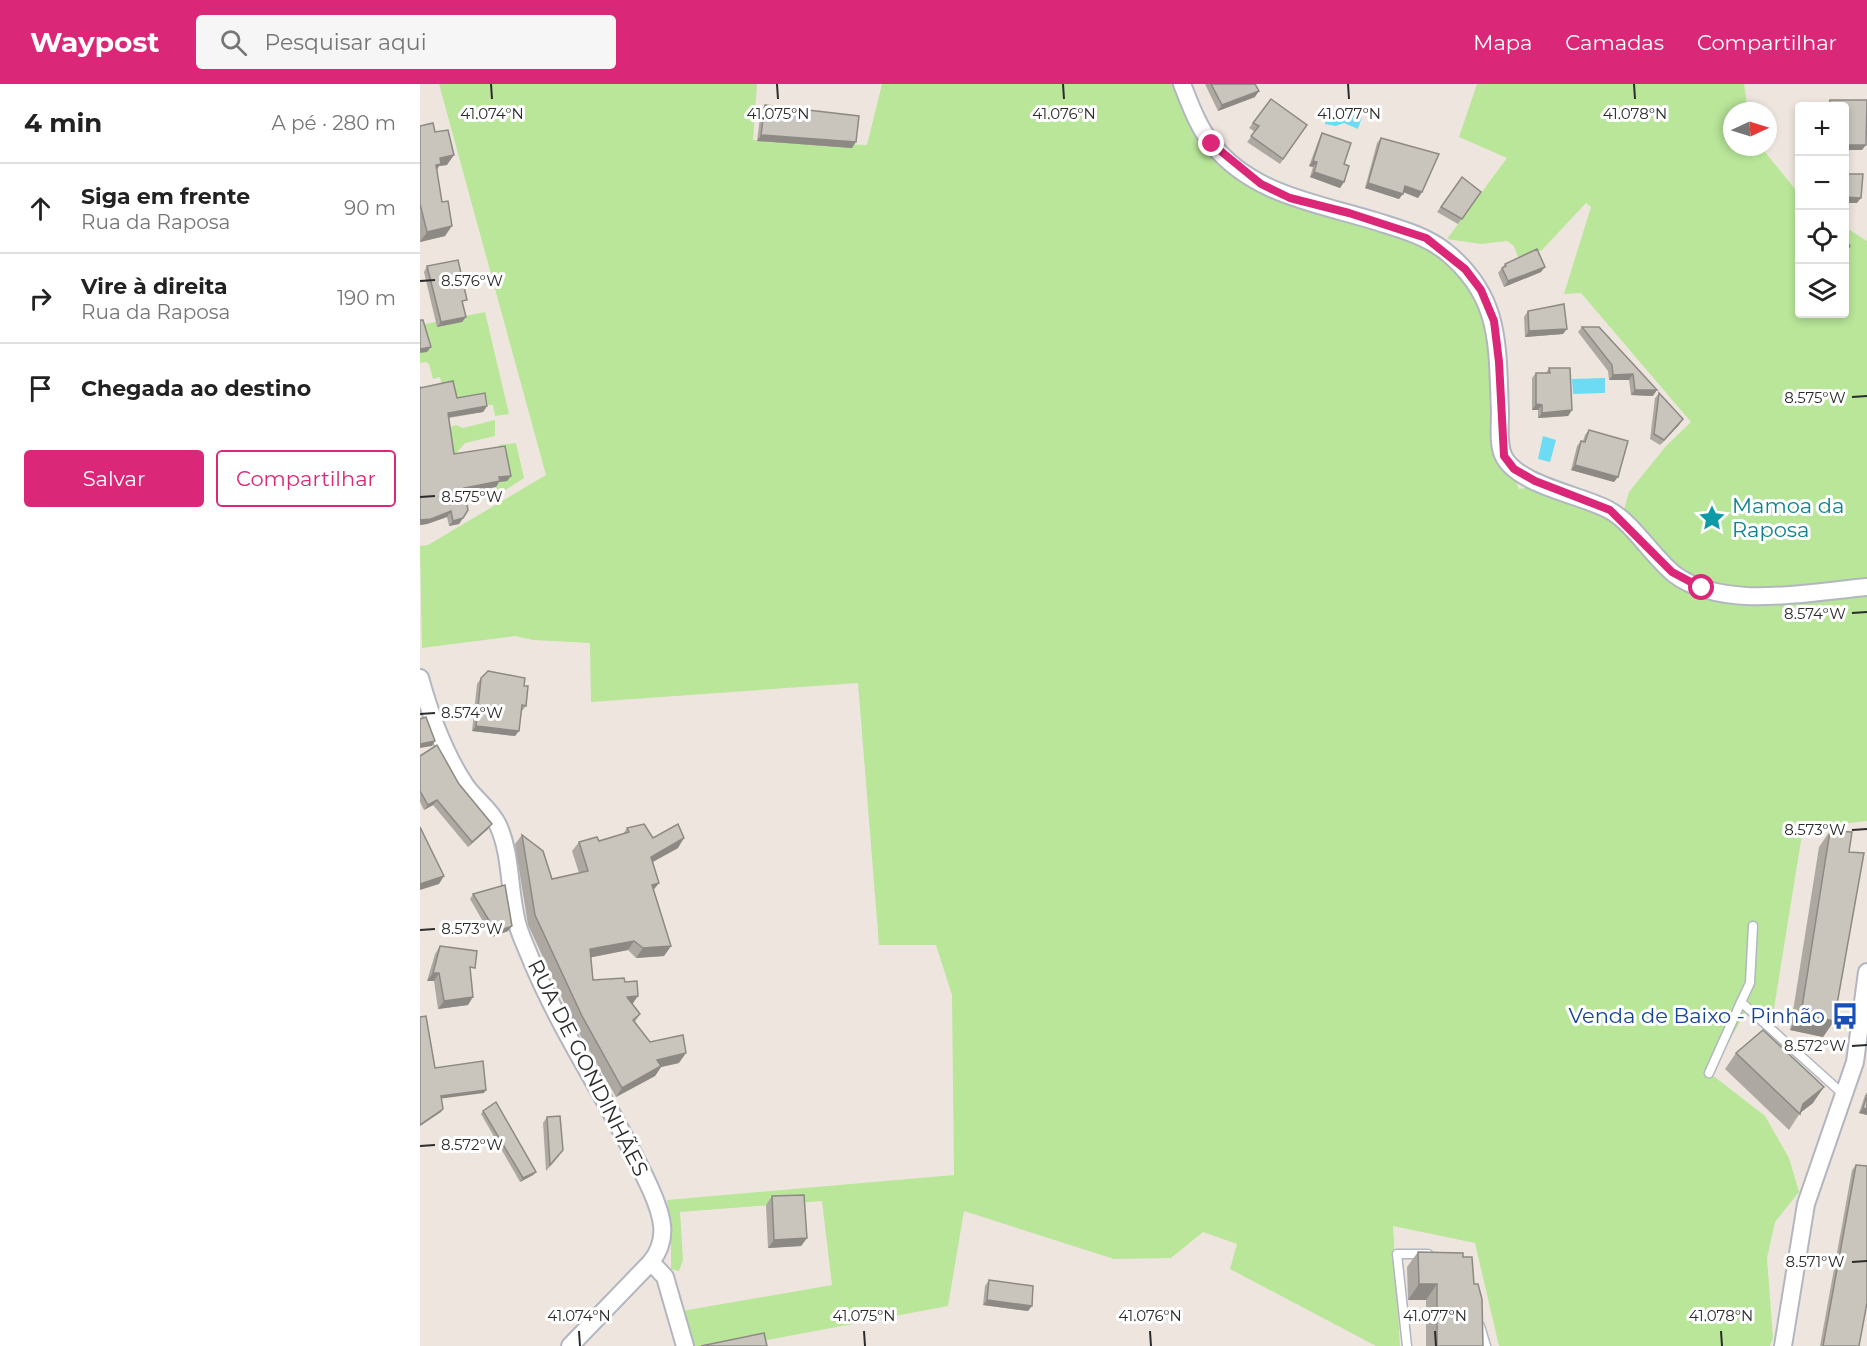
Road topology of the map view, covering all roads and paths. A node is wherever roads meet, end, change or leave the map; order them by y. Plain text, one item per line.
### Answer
1 (1182, 84) edge
2 (1867, 586) edge
3 (420, 678) edge
4 (1753, 926) dead end
5 (1867, 972) edge
6 (1741, 1002) junction
7 (1864, 1014) edge
8 (1710, 1073) dead end
9 (1845, 1095) junction
10 (1441, 1254) edge
11 (651, 1262) junction
12 (1477, 1311) edge
13 (570, 1346) edge
14 (685, 1346) edge
15 (1407, 1346) edge
16 (1485, 1346) edge
17 (1783, 1346) edge

1 - 2 street
3 - 11 street, RUA DE GONDINHÃES
4 - 6 lane
5 - 7 street
6 - 8 lane
6 - 9 lane
7 - 9 street
9 - 17 street
10 - 15 lane
11 - 13 street, RUA DE GONDINHÃES
11 - 14 street
12 - 16 lane

